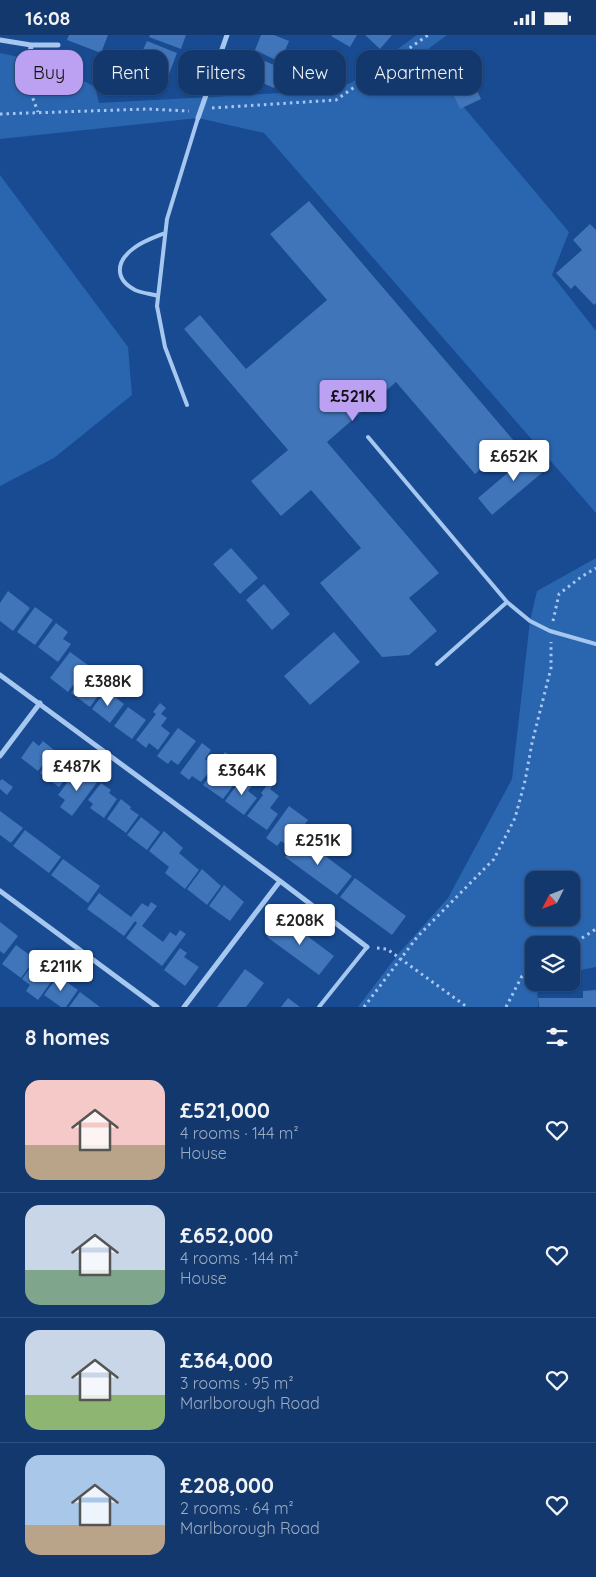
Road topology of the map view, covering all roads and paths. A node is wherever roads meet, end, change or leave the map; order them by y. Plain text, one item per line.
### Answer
1 (227, 35) edge
2 (428, 35) edge
3 (0, 40) edge
4 (31, 45) junction
5 (58, 45) dead end
6 (31, 50) edge
7 (221, 50) edge
8 (32, 95) edge
9 (205, 95) edge
10 (201, 109) junction
11 (38, 112) junction
12 (0, 114) edge
13 (198, 119) joint
14 (165, 233) junction
15 (158, 296) junction
16 (187, 405) dead end
17 (368, 437) dead end
18 (596, 569) edge
19 (507, 603) junction
20 (550, 631) junction
21 (596, 644) edge
22 (436, 664) dead end
23 (0, 675) edge
24 (40, 703) junction
25 (0, 756) edge
26 (280, 881) junction
27 (0, 891) edge
28 (596, 929) edge
29 (580, 939) edge
30 (367, 947) junction
31 (400, 959) junction
32 (525, 974) edge
33 (157, 1007) edge
34 (184, 1007) edge
35 (318, 1007) edge
36 (364, 1007) edge
37 (468, 1007) edge
38 (506, 1007) edge

1 - 7 street
2 - 10 path
3 - 4 street
4 - 5 street
4 - 6 street
8 - 11 path
9 - 10 street
10 - 11 path
10 - 13 street
11 - 12 path
13 - 14 lane
14 - 15 lane
14 - 15 lane
15 - 16 lane
17 - 19 lane
18 - 20 path
19 - 20 lane
19 - 22 lane
20 - 21 lane
20 - 31 path
23 - 24 street
24 - 25 street
24 - 26 street
26 - 30 street
26 - 34 street
27 - 33 street
28 - 29 path
30 - 31 path
30 - 35 lane
31 - 36 path
31 - 37 path
32 - 38 path

